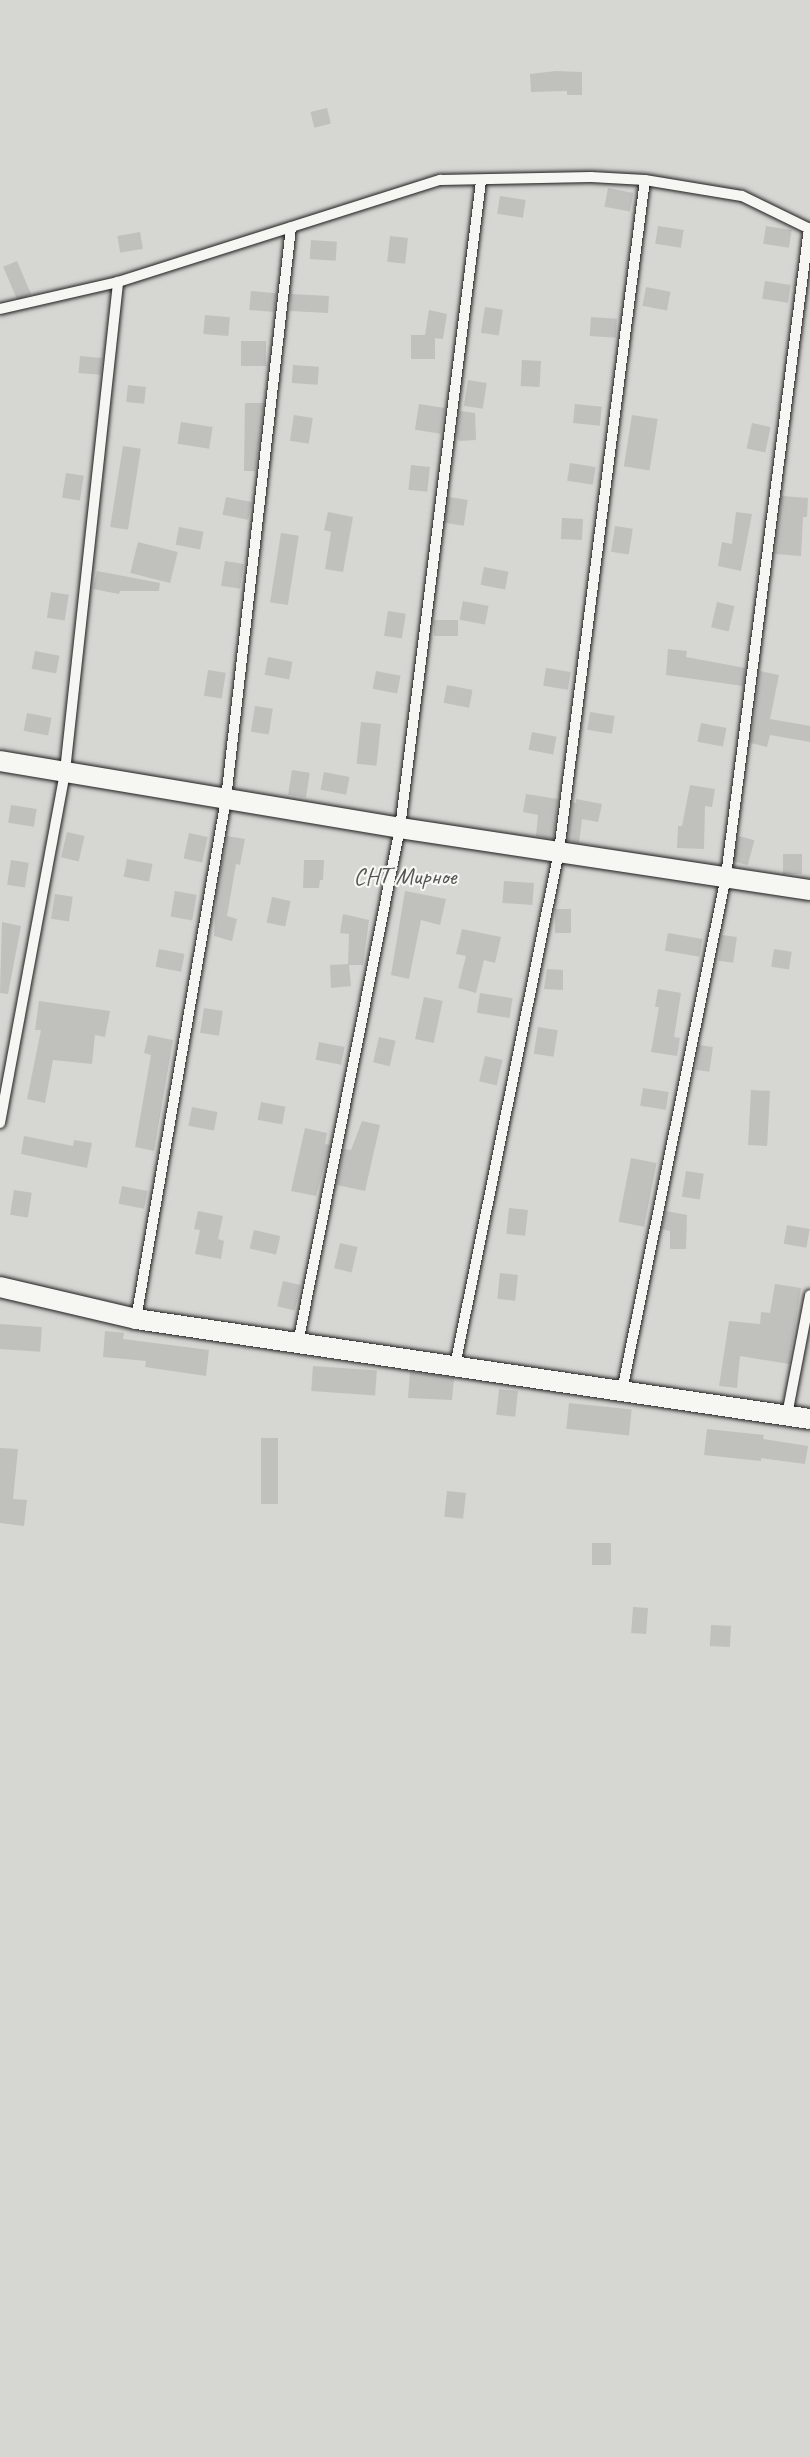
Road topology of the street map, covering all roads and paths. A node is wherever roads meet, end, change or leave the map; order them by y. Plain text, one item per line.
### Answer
1 (645, 180) junction
2 (481, 181) junction
3 (291, 228) junction
4 (809, 229) edge
5 (118, 282) junction
6 (0, 309) edge
7 (0, 761) edge
8 (65, 771) junction
9 (226, 799) junction
10 (400, 828) junction
11 (559, 851) junction
12 (726, 876) junction
13 (810, 890) edge
14 (0, 1124) edge
15 (0, 1287) edge
16 (810, 1295) edge
17 (135, 1319) junction
18 (298, 1343) junction
19 (455, 1366) junction
20 (622, 1391) junction
21 (787, 1415) junction
22 (810, 1419) edge

1 - 2 lane
1 - 4 lane
1 - 11 lane
2 - 3 lane
2 - 10 lane
3 - 5 lane
3 - 9 lane
4 - 12 lane
5 - 6 lane
5 - 8 lane
7 - 8 street
8 - 9 street
8 - 14 lane
9 - 10 street
9 - 17 lane
10 - 11 street
10 - 18 lane
11 - 12 street
11 - 19 lane
12 - 13 street
12 - 20 lane
15 - 17 street
16 - 21 lane
17 - 18 street
18 - 19 street
19 - 20 street
20 - 21 street
21 - 22 street

